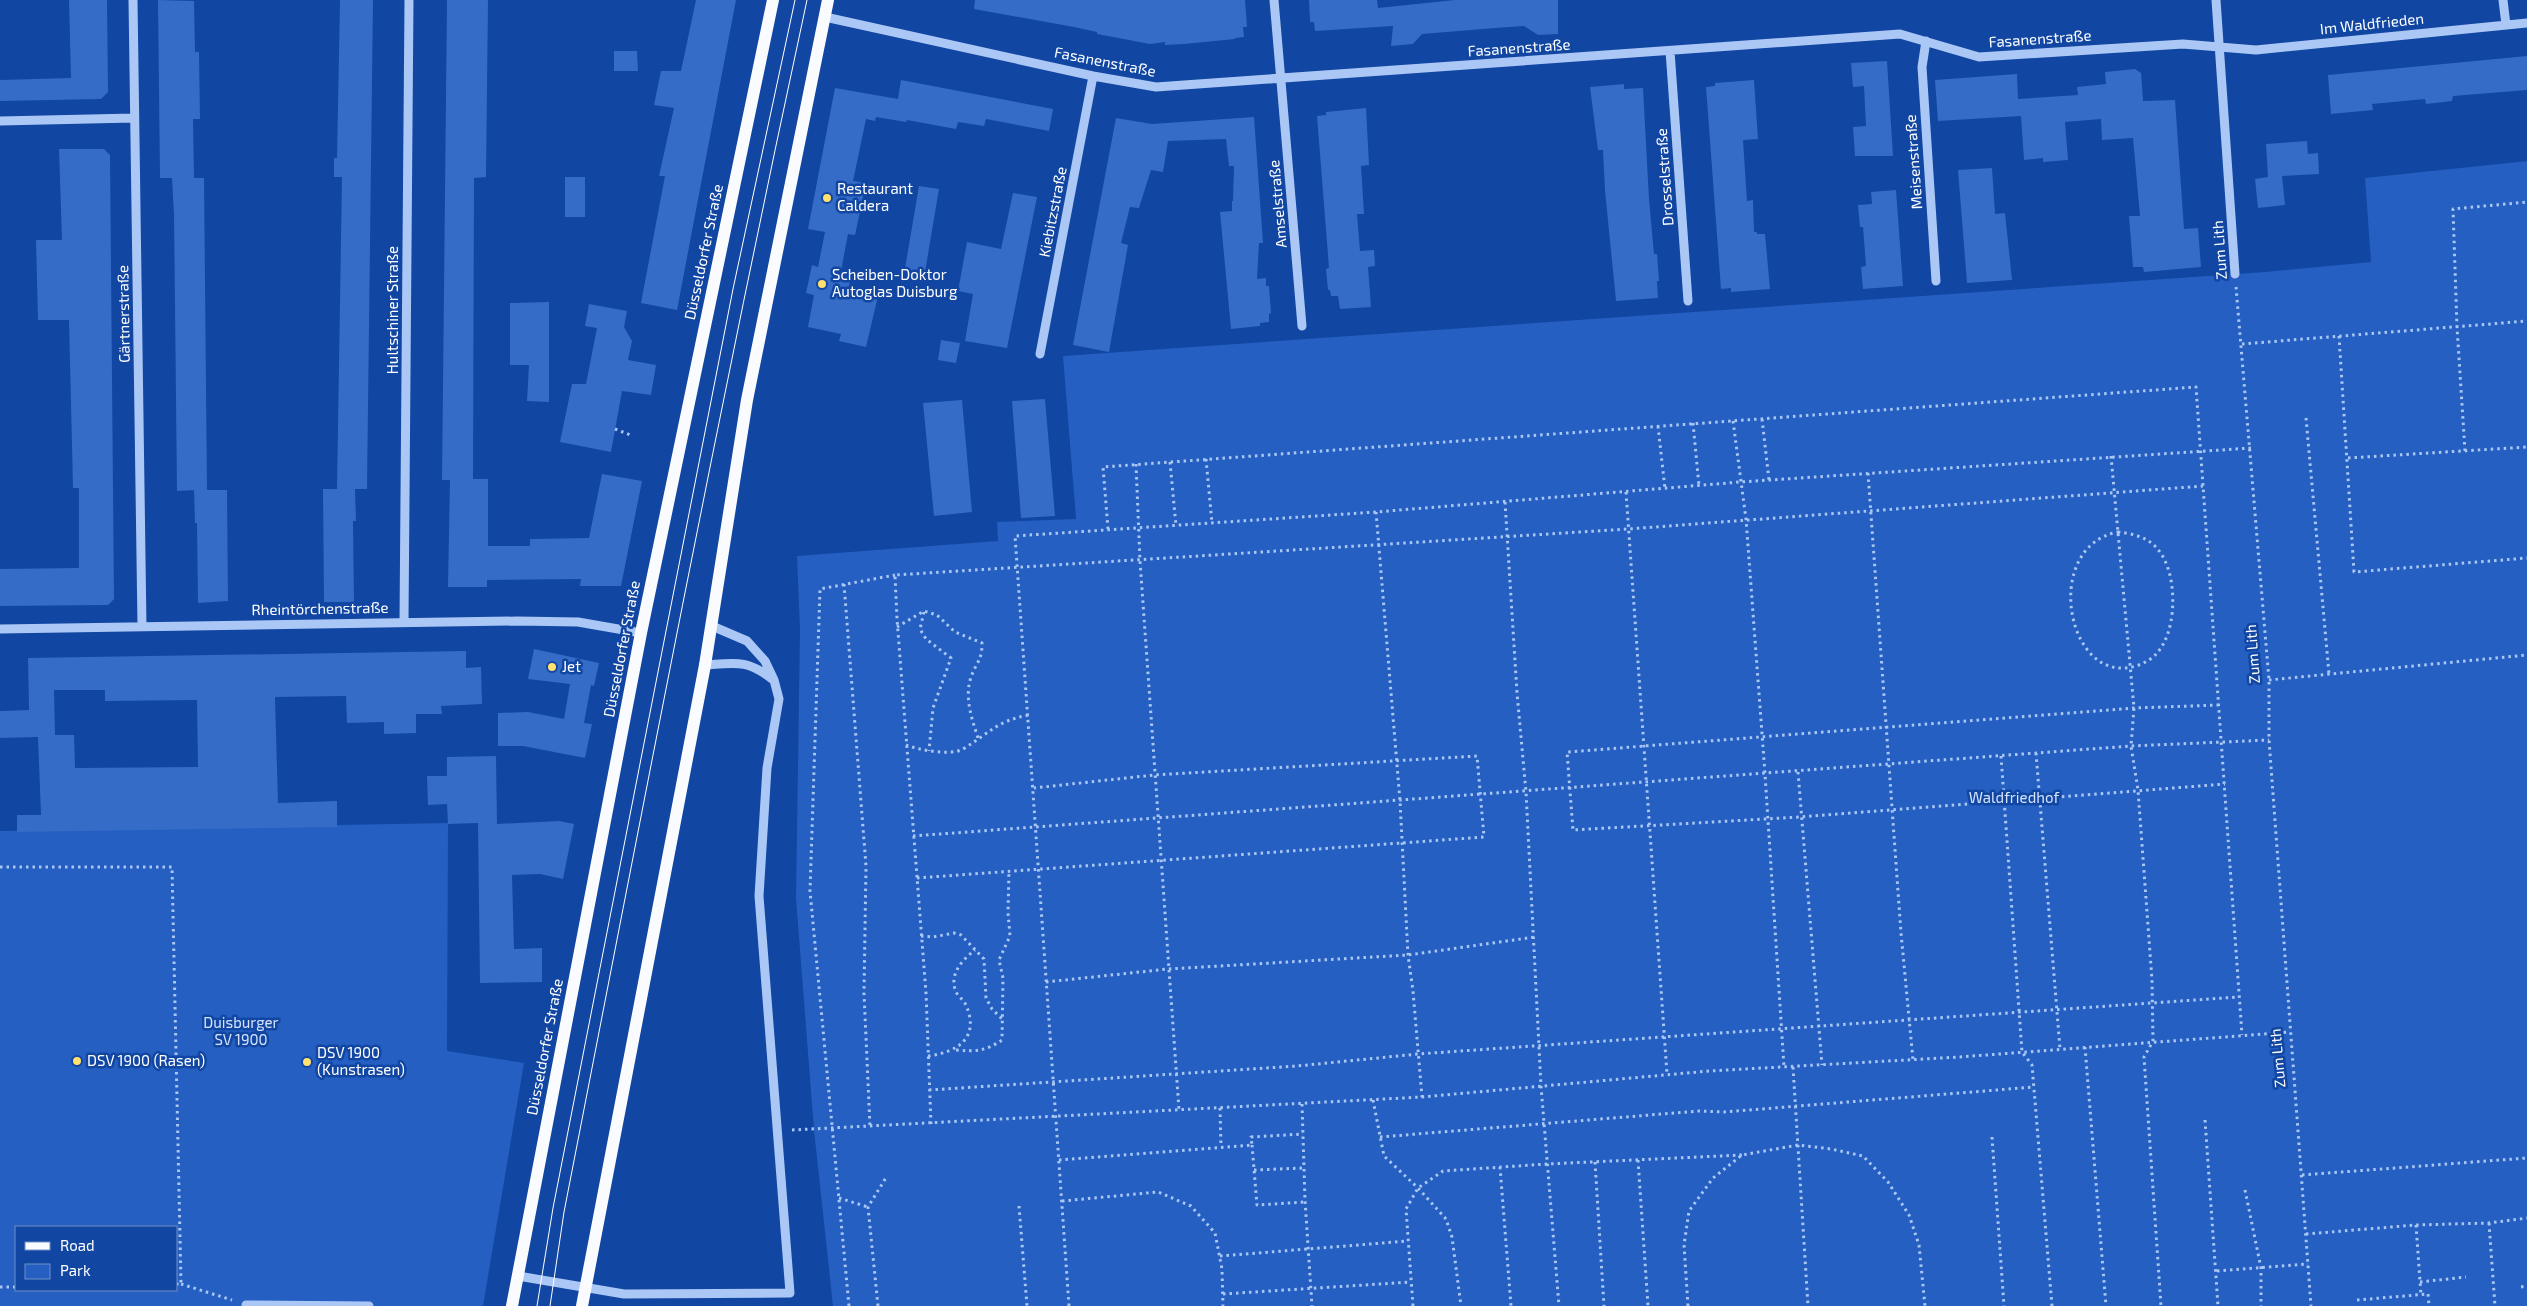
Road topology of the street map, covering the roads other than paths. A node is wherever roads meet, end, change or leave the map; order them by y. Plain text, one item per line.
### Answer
1 (133, 0) edge
2 (409, 0) edge
3 (773, 0) edge
4 (828, 0) edge
5 (1274, 0) edge
6 (2216, 0) edge
7 (2503, 0) edge
8 (825, 17) junction
9 (2527, 23) edge
10 (2506, 25) junction
11 (1926, 41) junction
12 (2219, 48) junction
13 (1670, 51) junction
14 (1093, 76) junction
15 (1280, 78) junction
16 (134, 118) junction
17 (0, 121) edge
18 (2235, 274) road end
19 (1936, 281) dead end
20 (1688, 301) dead end
21 (1302, 326) dead end
22 (1040, 354) dead end
23 (404, 621) junction
24 (712, 626) junction
25 (142, 627) junction
26 (0, 629) edge
27 (641, 633) junction
28 (705, 665) junction
29 (774, 680) junction
30 (518, 1276) junction
31 (584, 1288) junction
32 (246, 1305) edge
33 (369, 1306) edge
34 (512, 1306) edge
35 (582, 1306) edge

1 - 16 street, Gärtnerstraße
2 - 23 street, Hultschiner Straße
3 - 27 main road, Düsseldorfer Straße
4 - 8 main road
5 - 15 street, Amselstraße
6 - 12 street, Zum Lith
7 - 10 street
8 - 14 street, Fasanenstraße
8 - 24 main road
9 - 10 street, Im Waldfrieden
10 - 12 street, Im Waldfrieden
11 - 12 street, Fasanenstraße
11 - 13 street, Fasanenstraße
11 - 19 street, Meisenstraße
12 - 18 street, Zum Lith
13 - 15 street, Fasanenstraße
13 - 20 street, Drosselstraße
14 - 15 street, Fasanenstraße
14 - 22 street, Kiebitzstraße
15 - 21 street, Amselstraße
16 - 17 street
16 - 25 street, Gärtnerstraße
23 - 25 street, Rheintörchenstraße
23 - 27 street, Rheintörchenstraße
24 - 28 main road
24 - 29 street
25 - 26 street, Rheintörchenstraße
27 - 30 main road, Düsseldorfer Straße
28 - 29 street
28 - 31 main road
29 - 31 street
30 - 31 street
30 - 34 main road, Düsseldorfer Straße
31 - 35 main road
32 - 33 street

